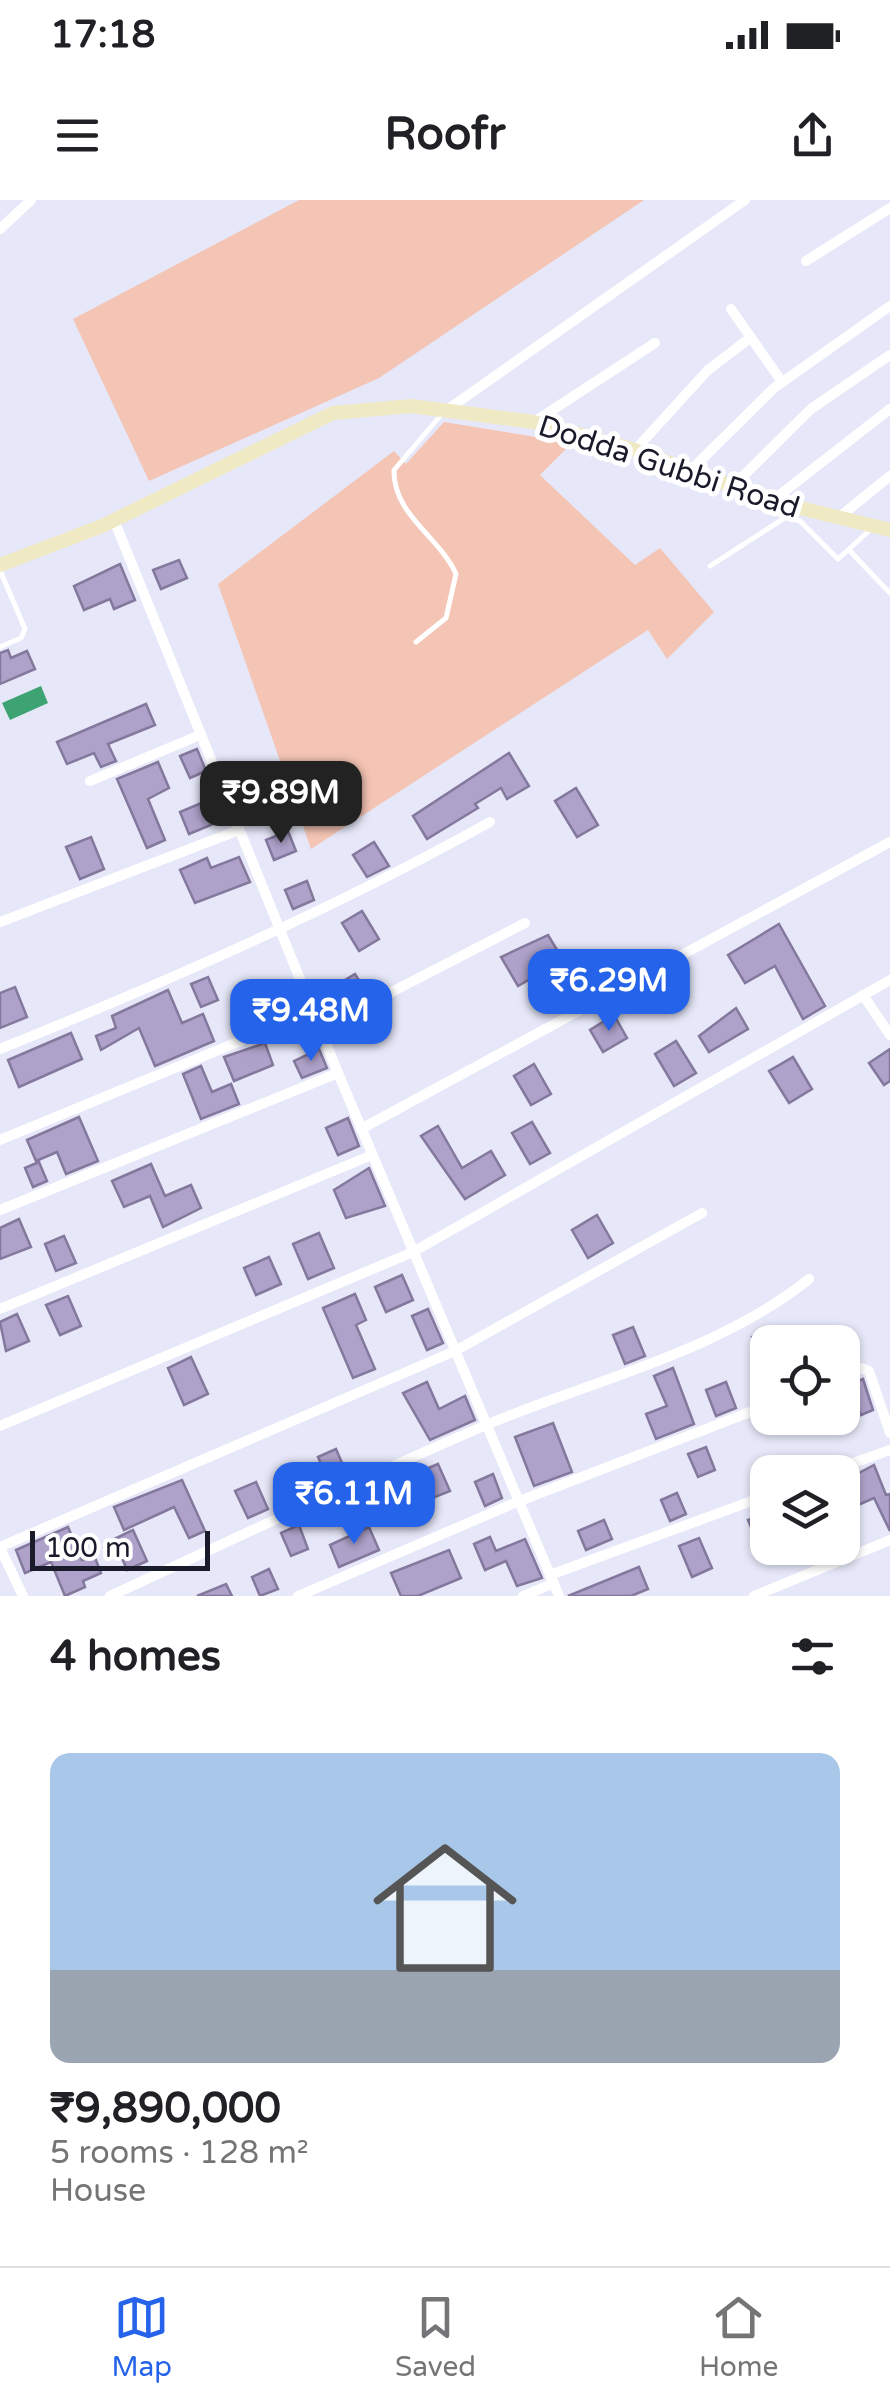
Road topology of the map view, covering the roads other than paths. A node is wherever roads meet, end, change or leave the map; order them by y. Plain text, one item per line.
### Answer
1 (30, 200) edge
2 (745, 200) edge
3 (890, 208) edge
4 (0, 229) edge
5 (806, 261) dead end
6 (890, 306) edge
7 (732, 309) dead end
8 (750, 338) junction
9 (655, 343) dead end
10 (890, 356) edge
11 (782, 382) junction
12 (890, 409) edge
13 (444, 412) junction
14 (534, 422) junction
15 (634, 450) junction
16 (690, 471) junction
17 (890, 476) edge
18 (733, 486) junction
19 (772, 501) junction
20 (837, 519) junction
21 (114, 520) junction
22 (885, 530) edge
23 (849, 550) junction
24 (710, 566) dead end
25 (0, 568) edge
26 (890, 593) edge
27 (416, 642) dead end
28 (0, 647) edge
29 (200, 735) junction
30 (90, 782) dead end
31 (490, 822) dead end
32 (239, 830) junction
33 (890, 842) edge
34 (0, 922) edge
35 (526, 922) dead end
36 (280, 931) junction
37 (890, 980) edge
38 (863, 995) junction
39 (312, 1011) junction
40 (320, 1029) junction
41 (890, 1035) edge
42 (0, 1048) edge
43 (338, 1073) junction
44 (361, 1129) junction
45 (0, 1140) edge
46 (372, 1155) junction
47 (0, 1210) edge
48 (702, 1212) dead end
49 (413, 1252) junction
50 (809, 1279) dead end
51 (0, 1309) edge
52 (455, 1351) junction
53 (860, 1369) edge
54 (750, 1412) edge
55 (486, 1425) junction
56 (0, 1426) edge
57 (890, 1433) edge
58 (890, 1450) edge
59 (860, 1461) edge
60 (517, 1502) junction
61 (750, 1502) edge
62 (890, 1540) edge
63 (0, 1548) edge
64 (552, 1579) junction
65 (22, 1596) edge
66 (110, 1596) edge
67 (298, 1596) edge
68 (523, 1596) edge
69 (559, 1596) edge
70 (754, 1596) edge

1 - 4 street
2 - 13 street
3 - 5 street
6 - 11 street
7 - 8 street
8 - 11 street
8 - 15 street
9 - 14 street
10 - 18 street
11 - 16 street
12 - 19 street
13 - 14 main road, Dodda Gubbi Road
13 - 21 main road, Dodda Gubbi Road
13 - 27 lane
14 - 15 main road, Dodda Gubbi Road
15 - 16 main road, Dodda Gubbi Road
16 - 18 main road, Dodda Gubbi Road
17 - 20 street
18 - 19 main road, Dodda Gubbi Road
19 - 20 main road, Dodda Gubbi Road
20 - 22 main road, Dodda Gubbi Road
21 - 25 main road, Dodda Gubbi Road
21 - 29 street
22 - 23 lane
23 - 24 lane
23 - 26 lane
25 - 28 lane
29 - 30 street
29 - 32 street
31 - 36 street
32 - 34 street
32 - 36 street
33 - 44 street
35 - 40 street
36 - 39 street
36 - 42 street
37 - 38 street
38 - 41 street
38 - 49 street
39 - 40 street
39 - 45 street
40 - 43 street
43 - 44 street
43 - 47 street
44 - 46 street
46 - 49 street
46 - 51 street
48 - 52 street
49 - 52 street
49 - 56 street
50 - 55 street
52 - 55 street
52 - 63 street
53 - 57 street
54 - 60 street
55 - 60 street
55 - 66 street
58 - 59 street
60 - 64 street
60 - 67 street
61 - 64 street
62 - 70 street
63 - 65 street
64 - 68 street
64 - 69 street

